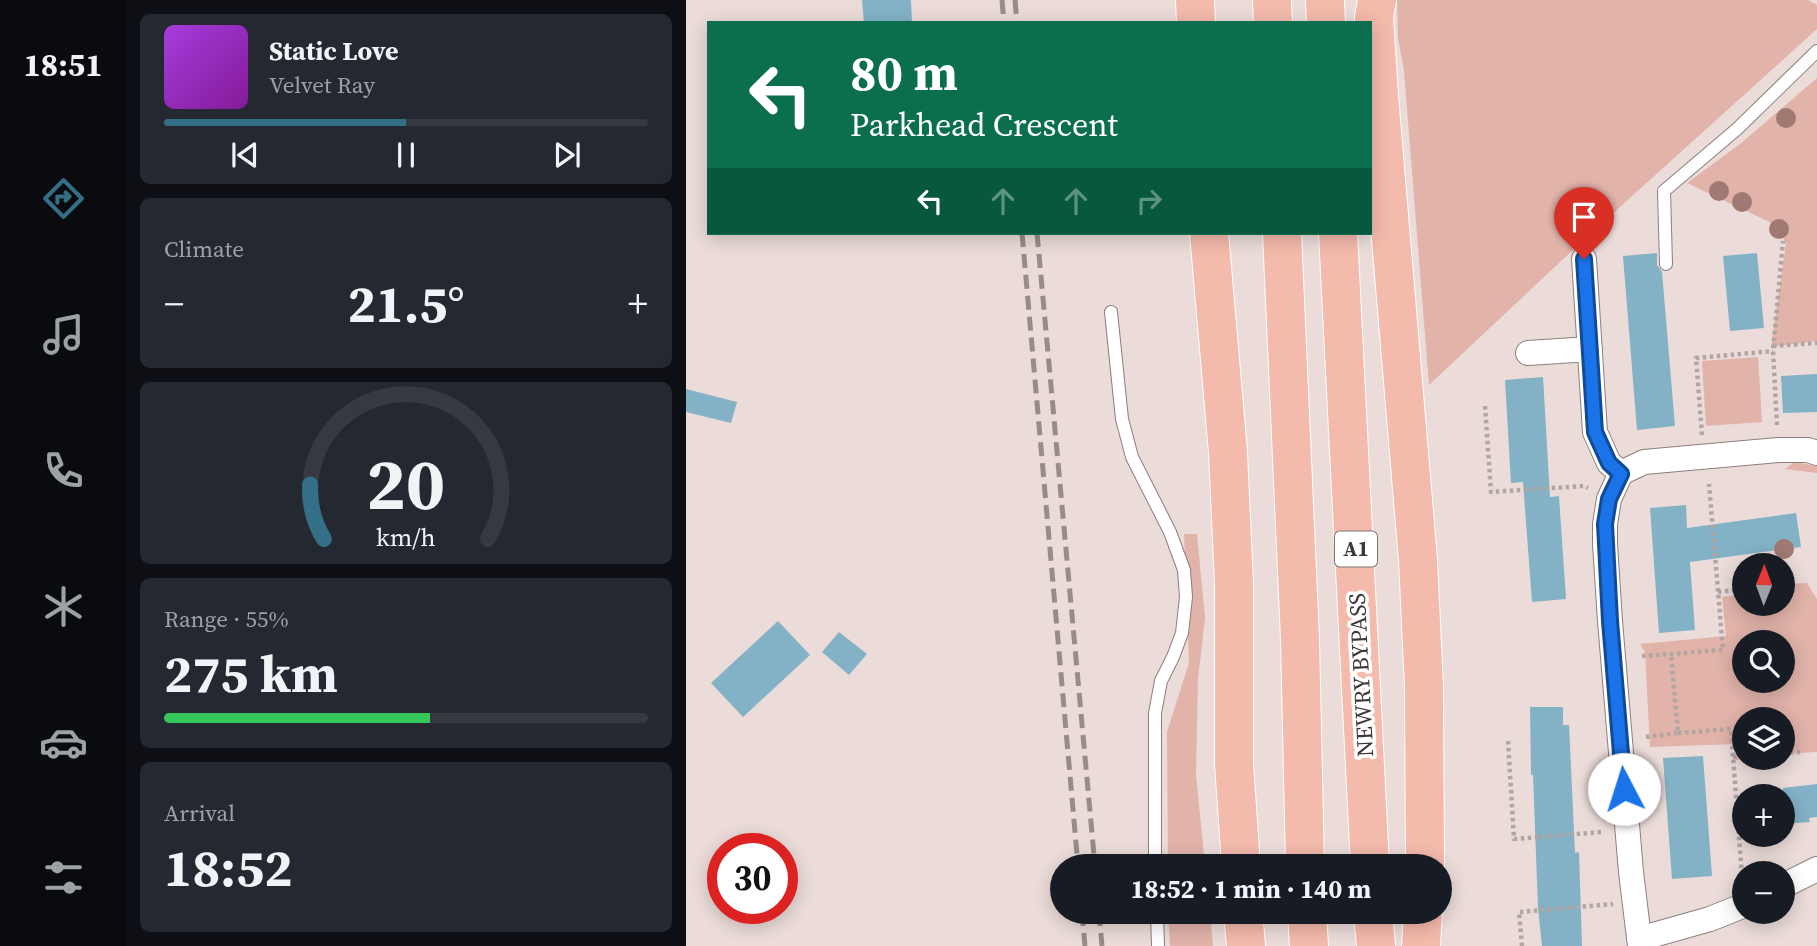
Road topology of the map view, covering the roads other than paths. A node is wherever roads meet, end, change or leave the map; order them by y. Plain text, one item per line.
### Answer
1 (1195, 0) edge
2 (1377, 0) edge
3 (1196, 21) edge
4 (1817, 51) edge
5 (1209, 235) edge
6 (1282, 235) edge
7 (1338, 235) edge
8 (1584, 259) dead end
9 (1666, 264) dead end
10 (1111, 312) dead end
11 (1590, 349) junction
12 (1528, 353) dead end
13 (1817, 453) edge
14 (1621, 474) junction
15 (1155, 854) edge
16 (1240, 854) edge
17 (1305, 854) edge
18 (1369, 854) edge
19 (1425, 854) edge
20 (1817, 869) edge
21 (1795, 880) edge
22 (1732, 910) edge
23 (1157, 924) edge
24 (1244, 924) edge
25 (1308, 924) edge
26 (1374, 924) edge
27 (1423, 924) edge
28 (1640, 943) edge
29 (1158, 946) edge
30 (1245, 946) edge
31 (1309, 946) edge
32 (1376, 946) edge
33 (1422, 946) edge

1 - 3 highway
2 - 19 highway
4 - 9 lane
5 - 16 highway
6 - 17 highway
7 - 18 highway, NEWRY BYPASS / A1
8 - 11 street
10 - 15 lane
11 - 12 street
11 - 14 street
13 - 14 street
14 - 28 street
20 - 21 street
22 - 28 street
23 - 29 lane
24 - 30 highway
25 - 31 highway
26 - 32 highway
27 - 33 highway

